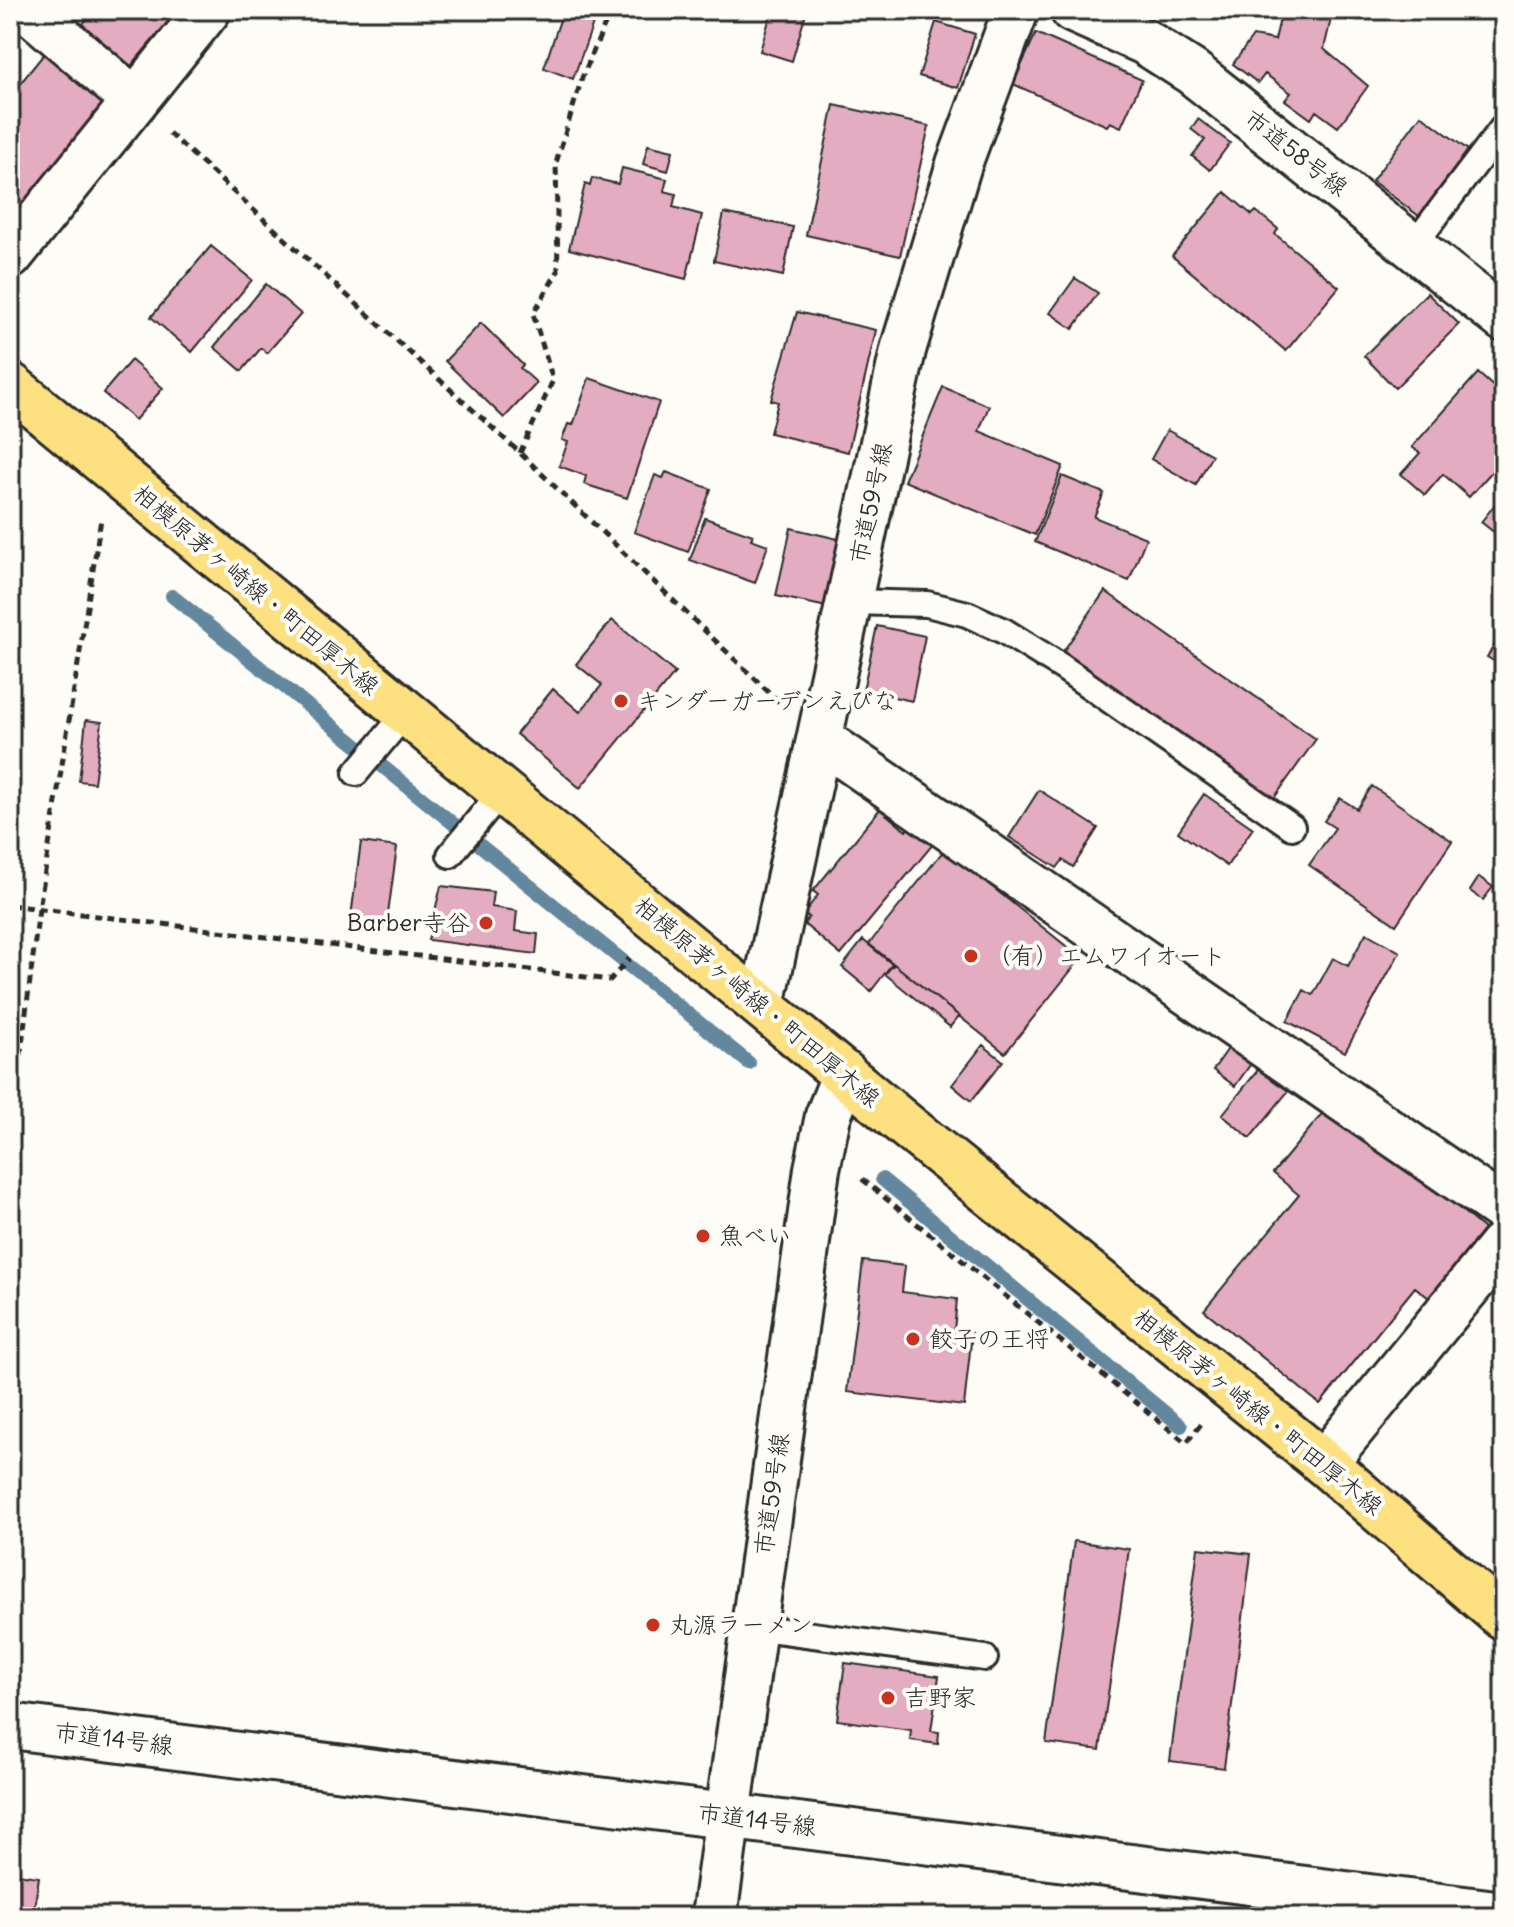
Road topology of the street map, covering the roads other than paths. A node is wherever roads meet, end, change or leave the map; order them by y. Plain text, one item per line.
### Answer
1 (29, 10) edge
2 (208, 10) edge
3 (1016, 10) edge
4 (1073, 10) edge
5 (135, 101) junction
6 (1504, 126) edge
7 (1414, 245) junction
8 (10, 256) edge
9 (1504, 319) edge
10 (10, 385) edge
11 (850, 602) junction
12 (392, 729) junction
13 (821, 740) junction
14 (356, 773) dead end
15 (488, 807) junction
16 (1292, 827) dead end
17 (455, 848) dead end
18 (762, 1005) junction
19 (845, 1074) junction
20 (1504, 1210) edge
21 (1504, 1243) edge
22 (1324, 1463) junction
23 (1504, 1618) edge
24 (753, 1627) junction
25 (985, 1658) dead end
26 (10, 1726) edge
27 (726, 1816) junction
28 (1504, 1914) edge
29 (714, 1917) edge

1 - 5 street
2 - 5 street
3 - 11 street, 市道59号線
4 - 7 street, 市道58号線
5 - 8 street
6 - 7 lane
7 - 9 street, 市道58号線
10 - 12 main road, 相模原茅ヶ崎線・町田厚木線
11 - 13 street, 市道59号線
11 - 16 lane
12 - 14 lane
12 - 15 main road, 相模原茅ヶ崎線・町田厚木線
13 - 18 street, 市道59号線
13 - 20 street
15 - 17 lane
15 - 18 main road, 相模原茅ヶ崎線・町田厚木線
18 - 19 main road, 相模原茅ヶ崎線・町田厚木線
19 - 22 main road, 相模原茅ヶ崎線・町田厚木線
19 - 24 street, 市道59号線
21 - 22 street
22 - 23 main road, 相模原茅ヶ崎線・町田厚木線
24 - 25 lane
24 - 27 street, 市道59号線
26 - 27 street, 市道14号線
27 - 28 street, 市道14号線
27 - 29 street, 市道59号線

